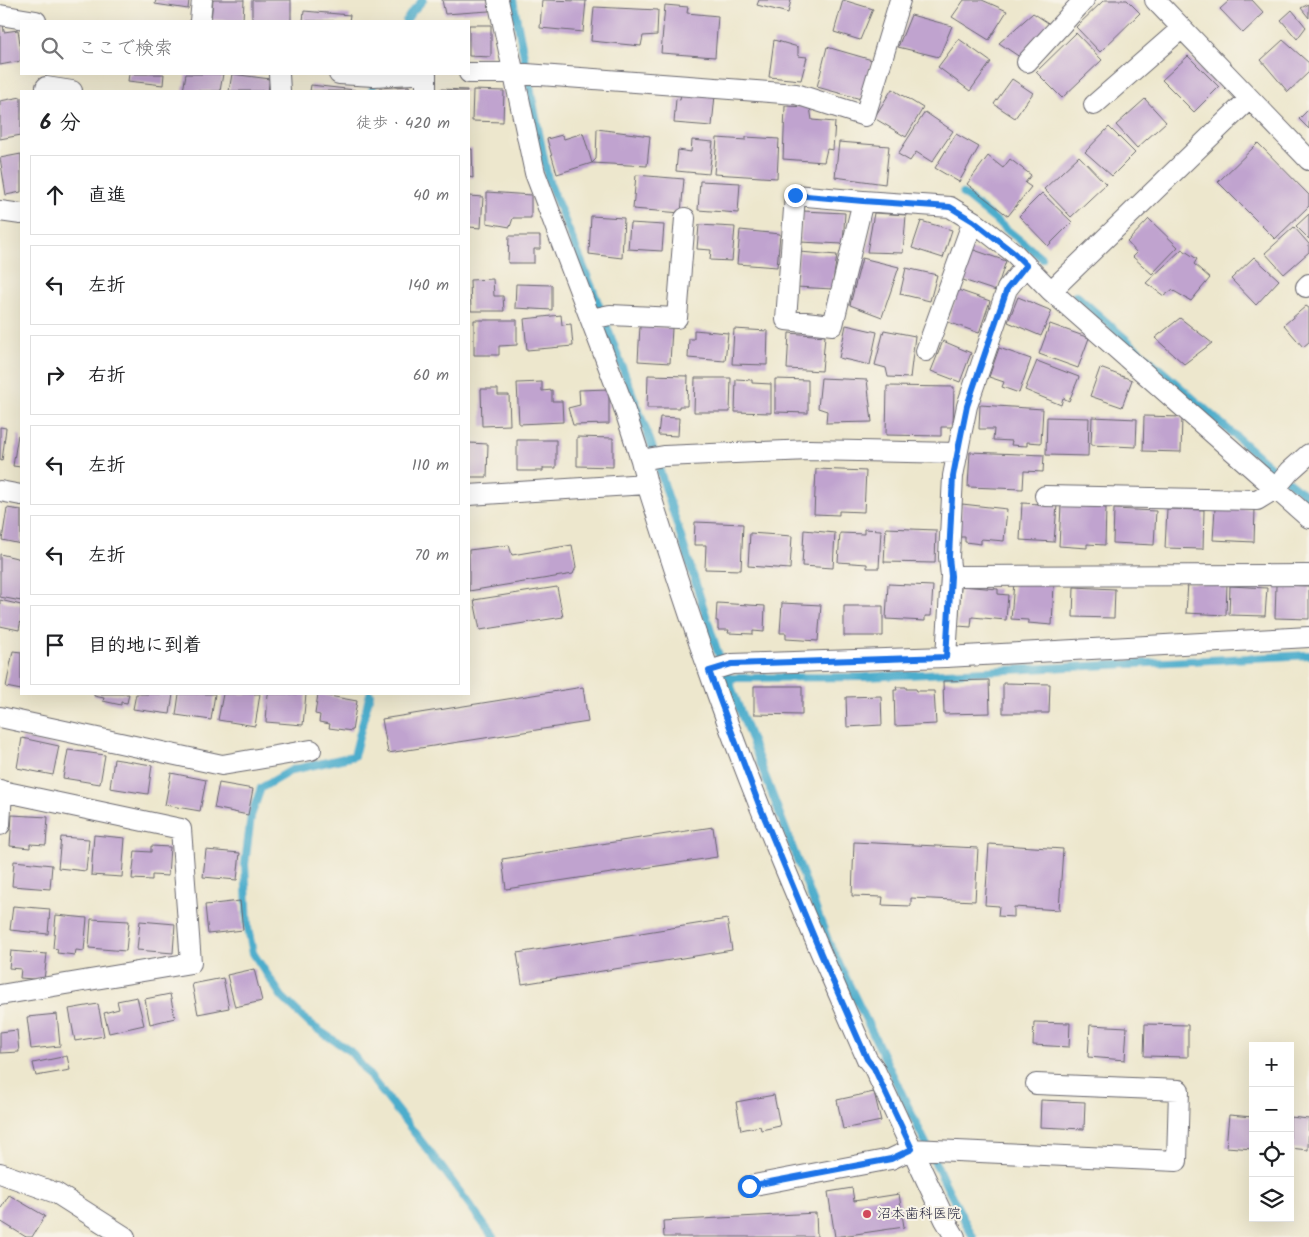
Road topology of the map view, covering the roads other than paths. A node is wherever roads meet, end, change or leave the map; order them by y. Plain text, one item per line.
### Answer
1 (202, 0) edge
2 (498, 0) edge
3 (900, 0) edge
4 (1084, 0) edge
5 (1155, 0) edge
6 (0, 15) edge
7 (30, 20) edge
8 (200, 20) edge
9 (1182, 28) junction
10 (1027, 62) dead end
11 (470, 73) edge
12 (523, 74) junction
13 (279, 75) edge
14 (356, 75) edge
15 (394, 75) edge
16 (426, 75) edge
17 (46, 90) edge
18 (66, 90) edge
19 (280, 90) edge
20 (426, 90) edge
21 (1249, 99) junction
22 (1094, 105) dead end
23 (1309, 160) edge
24 (863, 201) junction
25 (0, 211) edge
26 (20, 214) edge
27 (685, 218) dead end
28 (973, 221) junction
29 (1026, 265) junction
30 (1051, 291) junction
31 (600, 317) junction
32 (926, 351) dead end
33 (957, 453) junction
34 (1309, 454) edge
35 (651, 458) junction
36 (1283, 480) junction
37 (647, 484) junction
38 (0, 491) edge
39 (20, 495) edge
40 (470, 495) edge
41 (1045, 496) dead end
42 (1309, 518) edge
43 (951, 576) junction
44 (1309, 576) edge
45 (1309, 637) edge
46 (946, 657) junction
47 (720, 668) junction
48 (0, 717) edge
49 (311, 750) dead end
50 (1, 791) edge
51 (0, 825) edge
52 (0, 995) edge
53 (1036, 1084) dead end
54 (913, 1149) junction
55 (0, 1173) edge
56 (749, 1186) dead end
57 (124, 1237) edge
58 (955, 1237) edge

1 - 8 street
2 - 12 street
3 - 12 street
4 - 10 street
5 - 9 street
6 - 7 street
9 - 21 street
9 - 22 street
11 - 12 street
12 - 31 street
13 - 19 street
14 - 15 street
16 - 20 street
17 - 18 street
21 - 23 street
21 - 30 street
24 - 24 street
24 - 28 street
25 - 26 street
27 - 31 street
28 - 29 street
28 - 32 street
29 - 30 street
29 - 33 street
30 - 36 street
31 - 35 street
33 - 35 street
33 - 43 street
34 - 36 street
35 - 37 street
36 - 41 street
36 - 42 street
37 - 40 street
37 - 47 street
38 - 39 street
43 - 44 street
43 - 46 street
45 - 46 street
46 - 47 street
47 - 54 street
48 - 49 street
50 - 51 street
50 - 52 street
53 - 54 street
54 - 56 street
54 - 58 street
55 - 57 street

